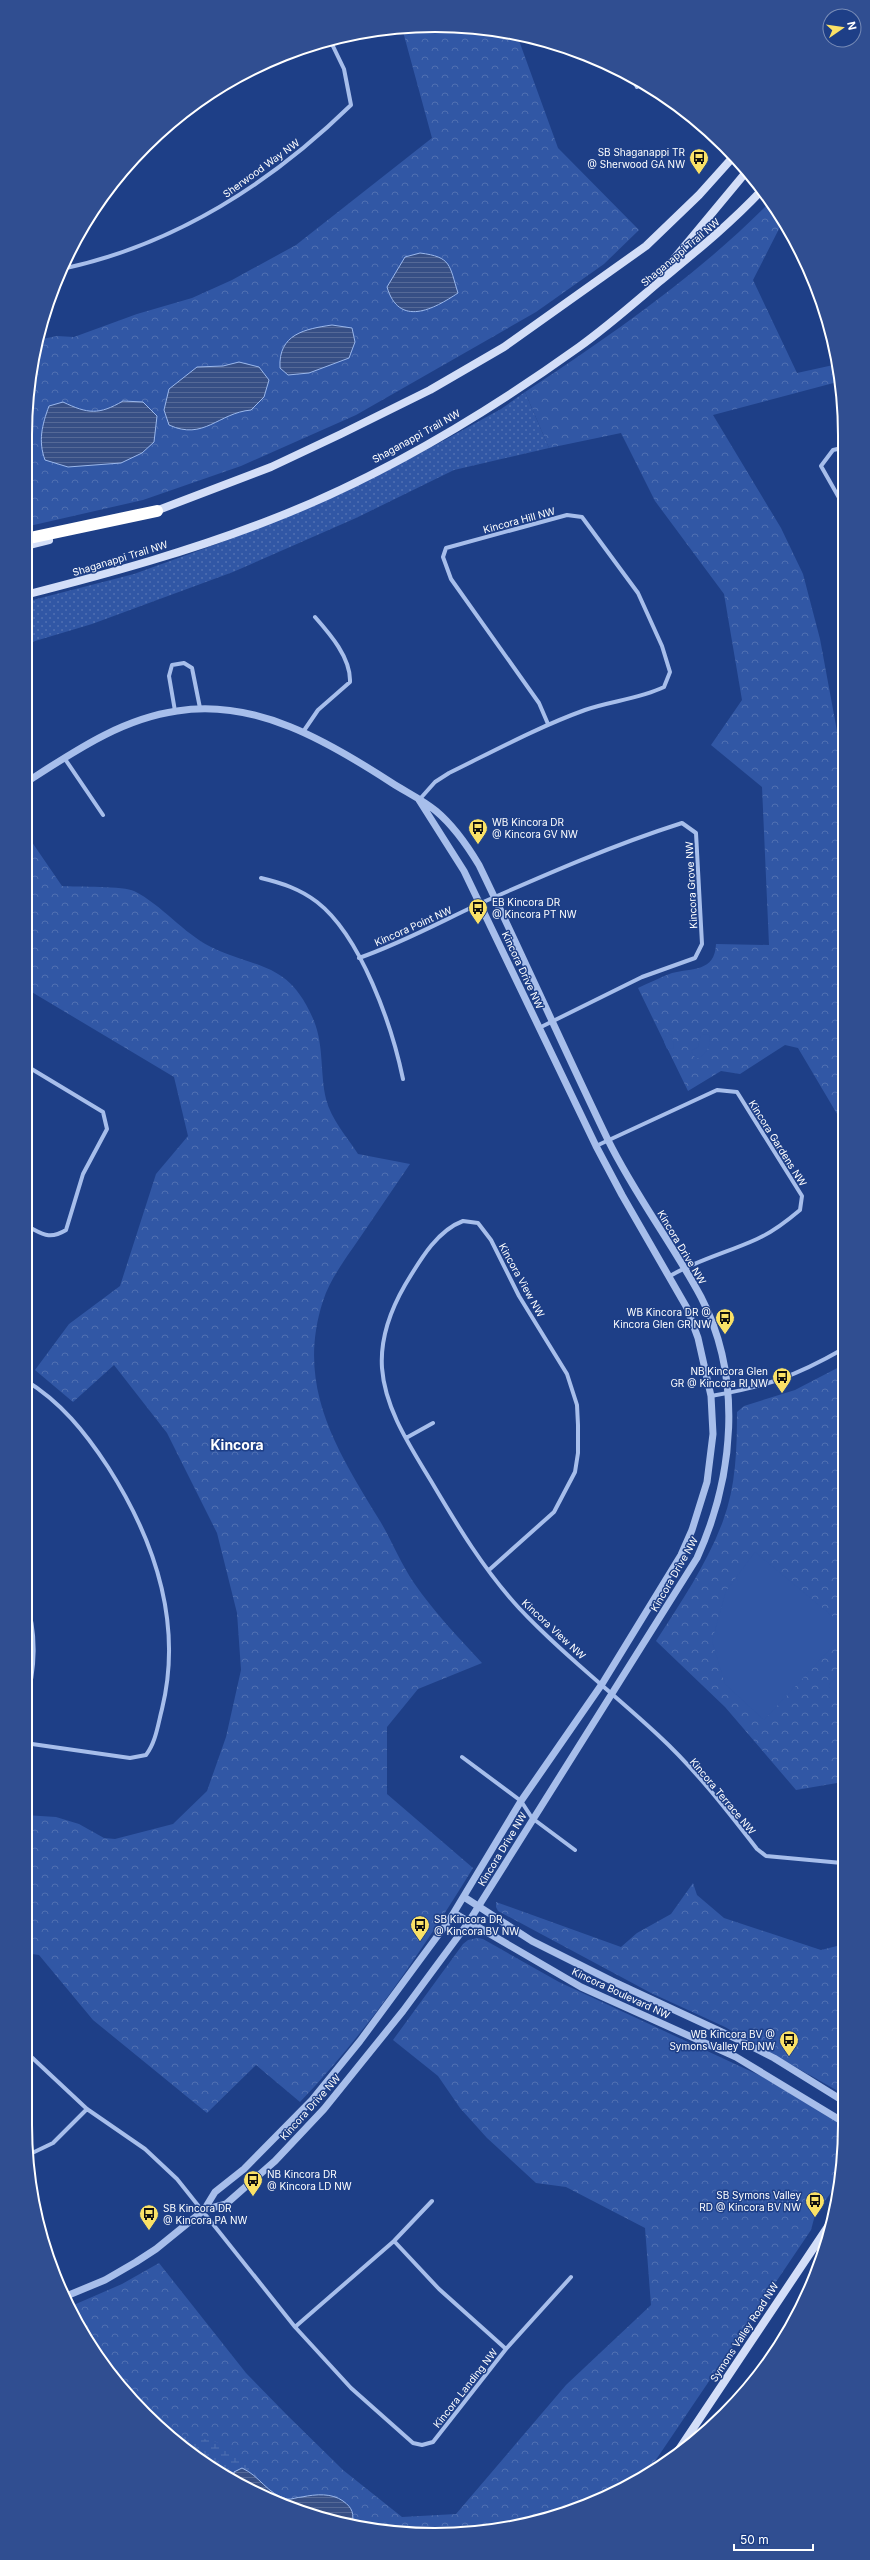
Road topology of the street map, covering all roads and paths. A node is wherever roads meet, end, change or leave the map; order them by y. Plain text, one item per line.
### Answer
1 (333, 46) edge
2 (730, 161) edge
3 (743, 175) edge
4 (758, 194) edge
5 (70, 266) edge
6 (645, 293) junction
7 (838, 449) edge
8 (838, 496) edge
9 (156, 511) junction
10 (32, 538) edge
11 (32, 544) edge
12 (32, 593) edge
13 (314, 617) dead end
14 (200, 708) junction
15 (175, 711) junction
16 (548, 724) junction
17 (303, 732) junction
18 (65, 759) junction
19 (32, 779) edge
20 (418, 800) junction
21 (102, 815) dead end
22 (261, 878) dead end
23 (495, 898) junction
24 (481, 904) junction
25 (359, 958) junction
26 (553, 1021) junction
27 (539, 1028) junction
28 (32, 1069) edge
29 (403, 1079) dead end
30 (608, 1140) junction
31 (596, 1146) junction
32 (32, 1228) edge
33 (684, 1268) junction
34 (670, 1276) junction
35 (838, 1352) edge
36 (32, 1385) edge
37 (728, 1393) junction
38 (711, 1396) junction
39 (433, 1423) dead end
40 (406, 1438) junction
41 (489, 1570) junction
42 (32, 1626) edge
43 (32, 1682) edge
44 (602, 1684) junction
45 (613, 1694) junction
46 (32, 1744) edge
47 (462, 1757) dead end
48 (521, 1801) junction
49 (532, 1818) junction
50 (575, 1850) dead end
51 (838, 1863) edge
52 (464, 1897) junction
53 (479, 1907) junction
54 (454, 1913) junction
55 (468, 1923) junction
56 (32, 2058) edge
57 (838, 2098) edge
58 (87, 2109) junction
59 (838, 2119) edge
60 (33, 2152) edge
61 (432, 2201) dead end
62 (204, 2210) junction
63 (822, 2235) edge
64 (394, 2241) junction
65 (571, 2277) dead end
66 (70, 2295) edge
67 (295, 2327) junction
68 (506, 2349) junction
69 (684, 2441) edge

1 - 5 street, Sherwood Way NW
2 - 9 main road
3 - 6 main road
4 - 6 main road, Shaganappi Trail NW
6 - 12 main road, Shaganappi Trail NW
7 - 8 street
9 - 10 highway
9 - 11 main road
13 - 17 street
14 - 15 street, Kincora Drive NW
14 - 15 street
14 - 17 street, Kincora Drive NW
15 - 18 street, Kincora Drive NW
16 - 16 street, Kincora Hill NW
16 - 20 street, Kincora Hill NW
17 - 20 street, Kincora Drive NW
18 - 19 street, Kincora Drive NW
18 - 21 street
20 - 23 street, Kincora Drive NW
20 - 24 street, Kincora Drive NW
22 - 25 street
23 - 24 street, Kincora Point NW
23 - 26 street, Kincora Drive NW
23 - 26 street, Kincora Grove NW
24 - 25 street, Kincora Point NW
24 - 27 street, Kincora Drive NW
25 - 29 street
26 - 27 street, Kincora Grove NW
26 - 30 street, Kincora Drive NW
27 - 31 street, Kincora Drive NW
28 - 32 street
30 - 31 street, Kincora Gardens NW
30 - 33 street, Kincora Drive NW
30 - 33 street, Kincora Gardens NW
31 - 34 street, Kincora Drive NW
33 - 34 street, Kincora Gardens NW
33 - 37 street, Kincora Drive NW
34 - 38 street, Kincora Drive NW
35 - 37 street
36 - 46 street
37 - 38 street
37 - 45 street, Kincora Drive NW
38 - 44 street, Kincora Drive NW
39 - 40 street
40 - 41 street, Kincora View NW
40 - 41 street, Kincora View NW
41 - 44 street, Kincora View NW
42 - 43 street
44 - 45 street, Kincora View NW
44 - 48 street, Kincora Drive NW
45 - 49 street, Kincora Drive NW
45 - 51 street, Kincora Terrace NW
47 - 48 street
48 - 49 street
48 - 52 street, Kincora Drive NW
49 - 50 street
49 - 53 street, Kincora Drive NW
52 - 53 street, Kincora Boulevard NW
52 - 54 street, Kincora Drive NW
53 - 55 street, Kincora Drive NW
53 - 57 street, Kincora Boulevard NW
54 - 55 street, Kincora Boulevard NW
54 - 62 street, Kincora Drive NW
55 - 59 street, Kincora Boulevard NW
55 - 62 street, Kincora Drive NW
56 - 58 street, Kincora Landing NW
58 - 60 street
58 - 62 street, Kincora Landing NW
61 - 64 street
62 - 66 street, Kincora Drive NW
62 - 67 street, Kincora Landing NW
63 - 69 main road, Symons Valley Road NW
64 - 67 street
64 - 68 street, Kincora Landing NW
65 - 68 street
67 - 68 street, Kincora Landing NW

